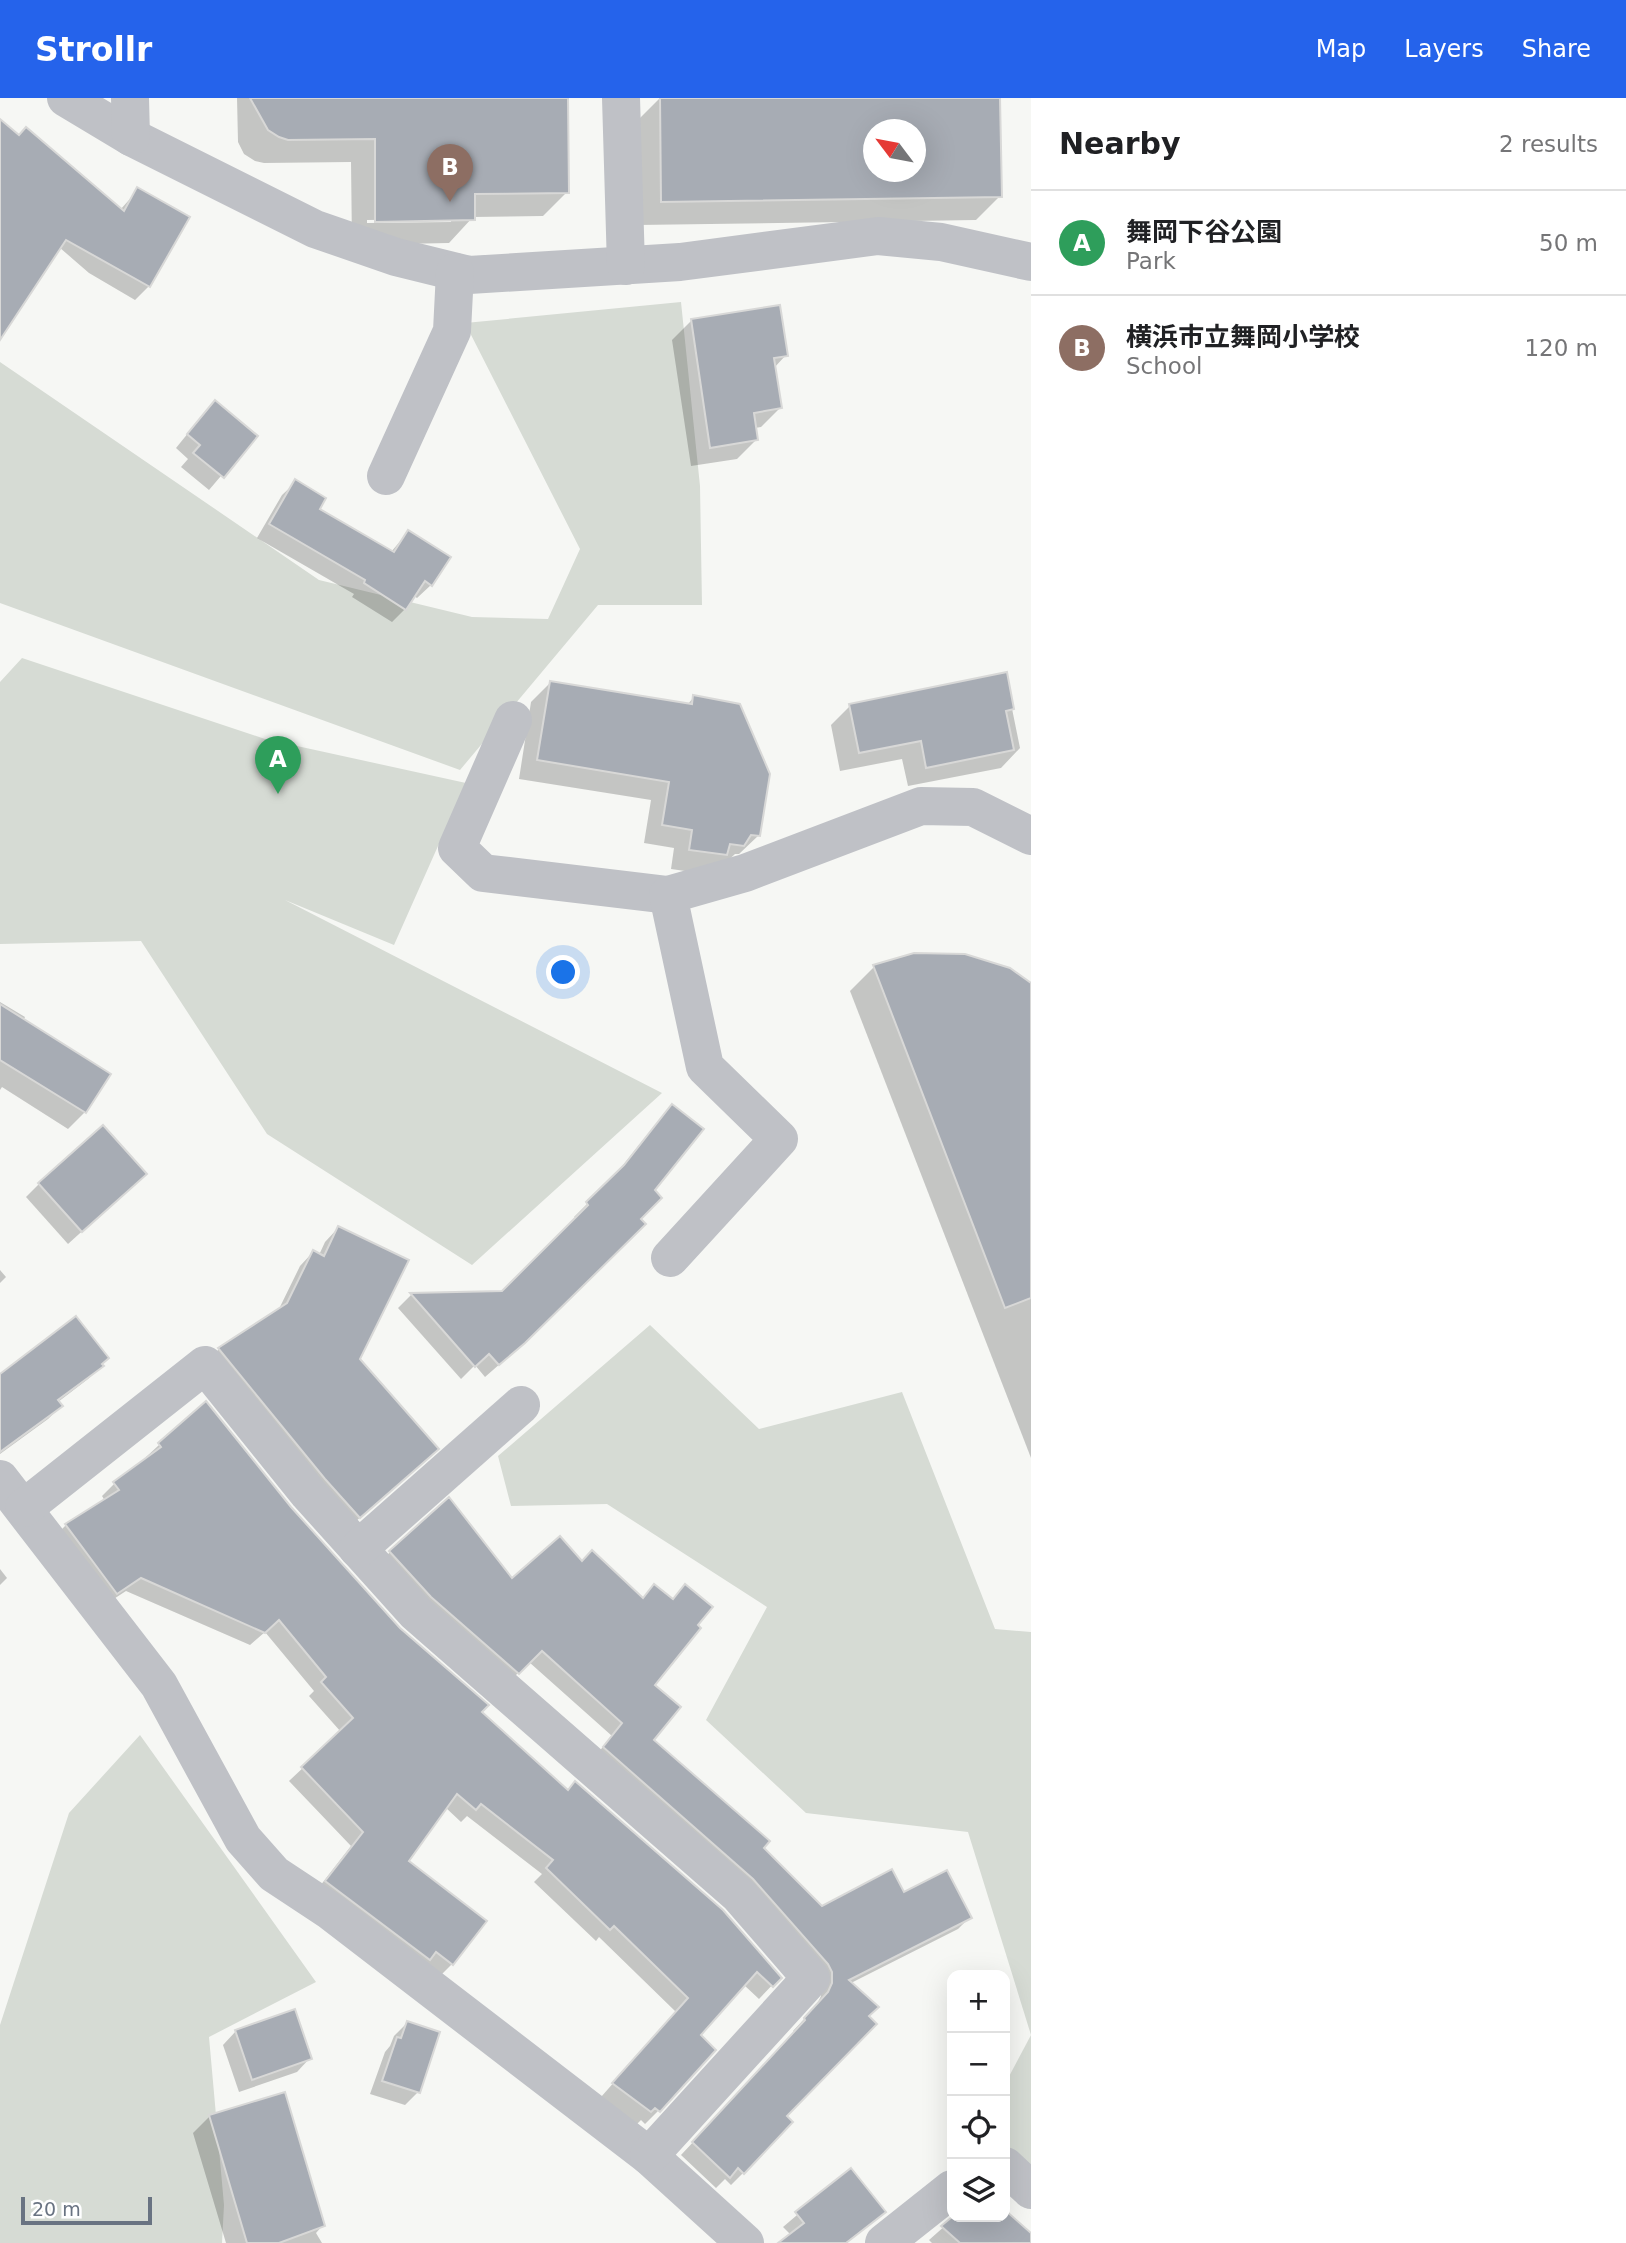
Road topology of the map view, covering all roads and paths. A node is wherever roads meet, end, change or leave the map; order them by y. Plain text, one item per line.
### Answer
1 (66, 98) edge
2 (130, 98) edge
3 (621, 98) edge
4 (131, 137) junction
5 (1031, 262) edge
6 (626, 266) junction
7 (455, 272) junction
8 (386, 476) dead end
9 (513, 720) dead end
10 (1031, 836) edge
11 (668, 895) junction
12 (670, 1258) dead end
13 (521, 1405) dead end
14 (0, 1479) edge
15 (24, 1508) junction
16 (358, 1549) junction
17 (649, 2155) junction
18 (1010, 2171) edge
19 (1031, 2190) edge
20 (947, 2193) edge
21 (745, 2243) edge
22 (884, 2243) edge

1 - 4 street
2 - 4 street
3 - 6 street
4 - 7 street
5 - 6 street
6 - 7 street
7 - 8 street
9 - 11 street
10 - 11 street
11 - 12 street
13 - 16 street
14 - 15 street
15 - 16 street
15 - 17 street
16 - 17 street
17 - 21 street
18 - 19 street
20 - 22 street

